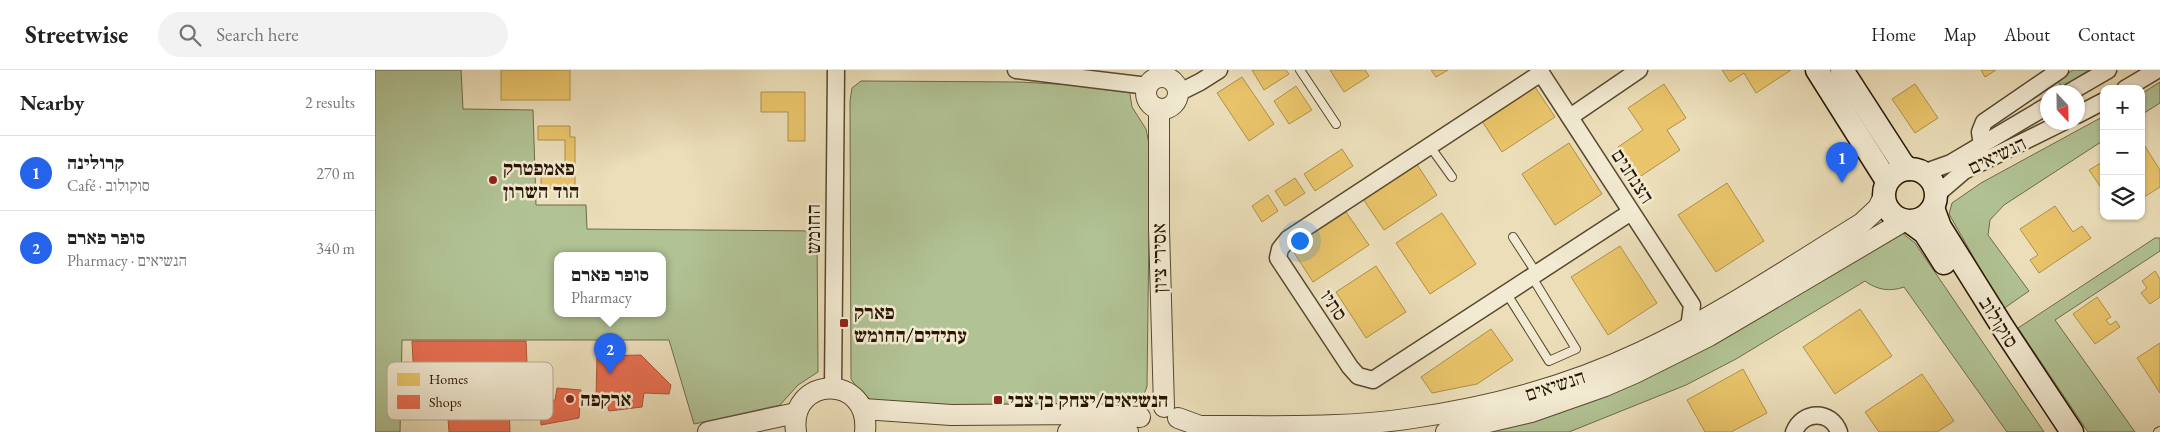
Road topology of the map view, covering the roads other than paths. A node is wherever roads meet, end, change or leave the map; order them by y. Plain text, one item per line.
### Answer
1 (836, 70) edge
2 (1016, 70) edge
3 (1219, 70) edge
4 (1300, 70) edge
5 (1639, 70) edge
6 (1817, 70) edge
7 (1842, 70) edge
8 (2060, 70) edge
9 (2108, 70) edge
10 (2157, 70) edge
11 (1542, 71) edge
12 (1154, 78) edge
13 (2082, 85) edge
14 (2132, 85) edge
15 (1178, 93) junction
16 (2100, 103) edge
17 (1159, 109) junction
18 (2040, 110) edge
19 (2085, 111) edge
20 (1570, 117) junction
21 (1336, 124) dead end
22 (2047, 130) edge
23 (1429, 145) junction
24 (1982, 145) junction
25 (1916, 171) junction
26 (1452, 177) dead end
27 (1885, 190) junction
28 (1934, 201) junction
29 (1631, 212) junction
30 (1907, 222) junction
31 (1513, 237) dead end
32 (1534, 276) junction
33 (1507, 294) junction
34 (1692, 305) junction
35 (1718, 311) junction
36 (1689, 328) junction
37 (833, 388) junction
38 (863, 409) junction
39 (1174, 419) edge
40 (796, 422) edge
41 (1135, 427) edge
42 (1793, 430) edge
43 (708, 432) edge
44 (865, 432) edge
45 (1068, 432) edge
46 (1446, 432) edge
47 (1839, 432) edge
48 (2056, 432) edge
49 (2072, 432) edge

1 - 37 street, החומש
2 - 12 street
3 - 15 street
4 - 21 lane
5 - 20 street
6 - 27 main road
7 - 25 main road
8 - 24 street
9 - 13 street
10 - 14 street
11 - 20 street, הצנחנים
11 - 23 street, סתיו
12 - 15 street
12 - 17 street
15 - 17 street
16 - 19 street
17 - 39 street, אסירי ציון
18 - 24 street, הנשיאים
20 - 29 street, הצנחנים
22 - 28 street, הנשיאים
23 - 26 lane
23 - 33 street, סתיו
24 - 25 street, הנשיאים
25 - 27 main road
25 - 28 main road
27 - 30 main road
27 - 35 street, הנשיאים
28 - 30 main road
28 - 49 main road, סוקולוב
29 - 32 street, סתיו
29 - 34 street, הצנחנים
30 - 46 street, הנשיאים
30 - 48 main road, סוקולוב
31 - 32 lane
32 - 33 street, סתיו
32 - 33 lane
34 - 35 street
34 - 36 street
35 - 36 street, הנשיאים
36 - 39 street, הנשיאים
37 - 38 street
37 - 40 street
38 - 41 street
38 - 44 street
39 - 41 street
40 - 43 street
41 - 45 street
42 - 47 street

